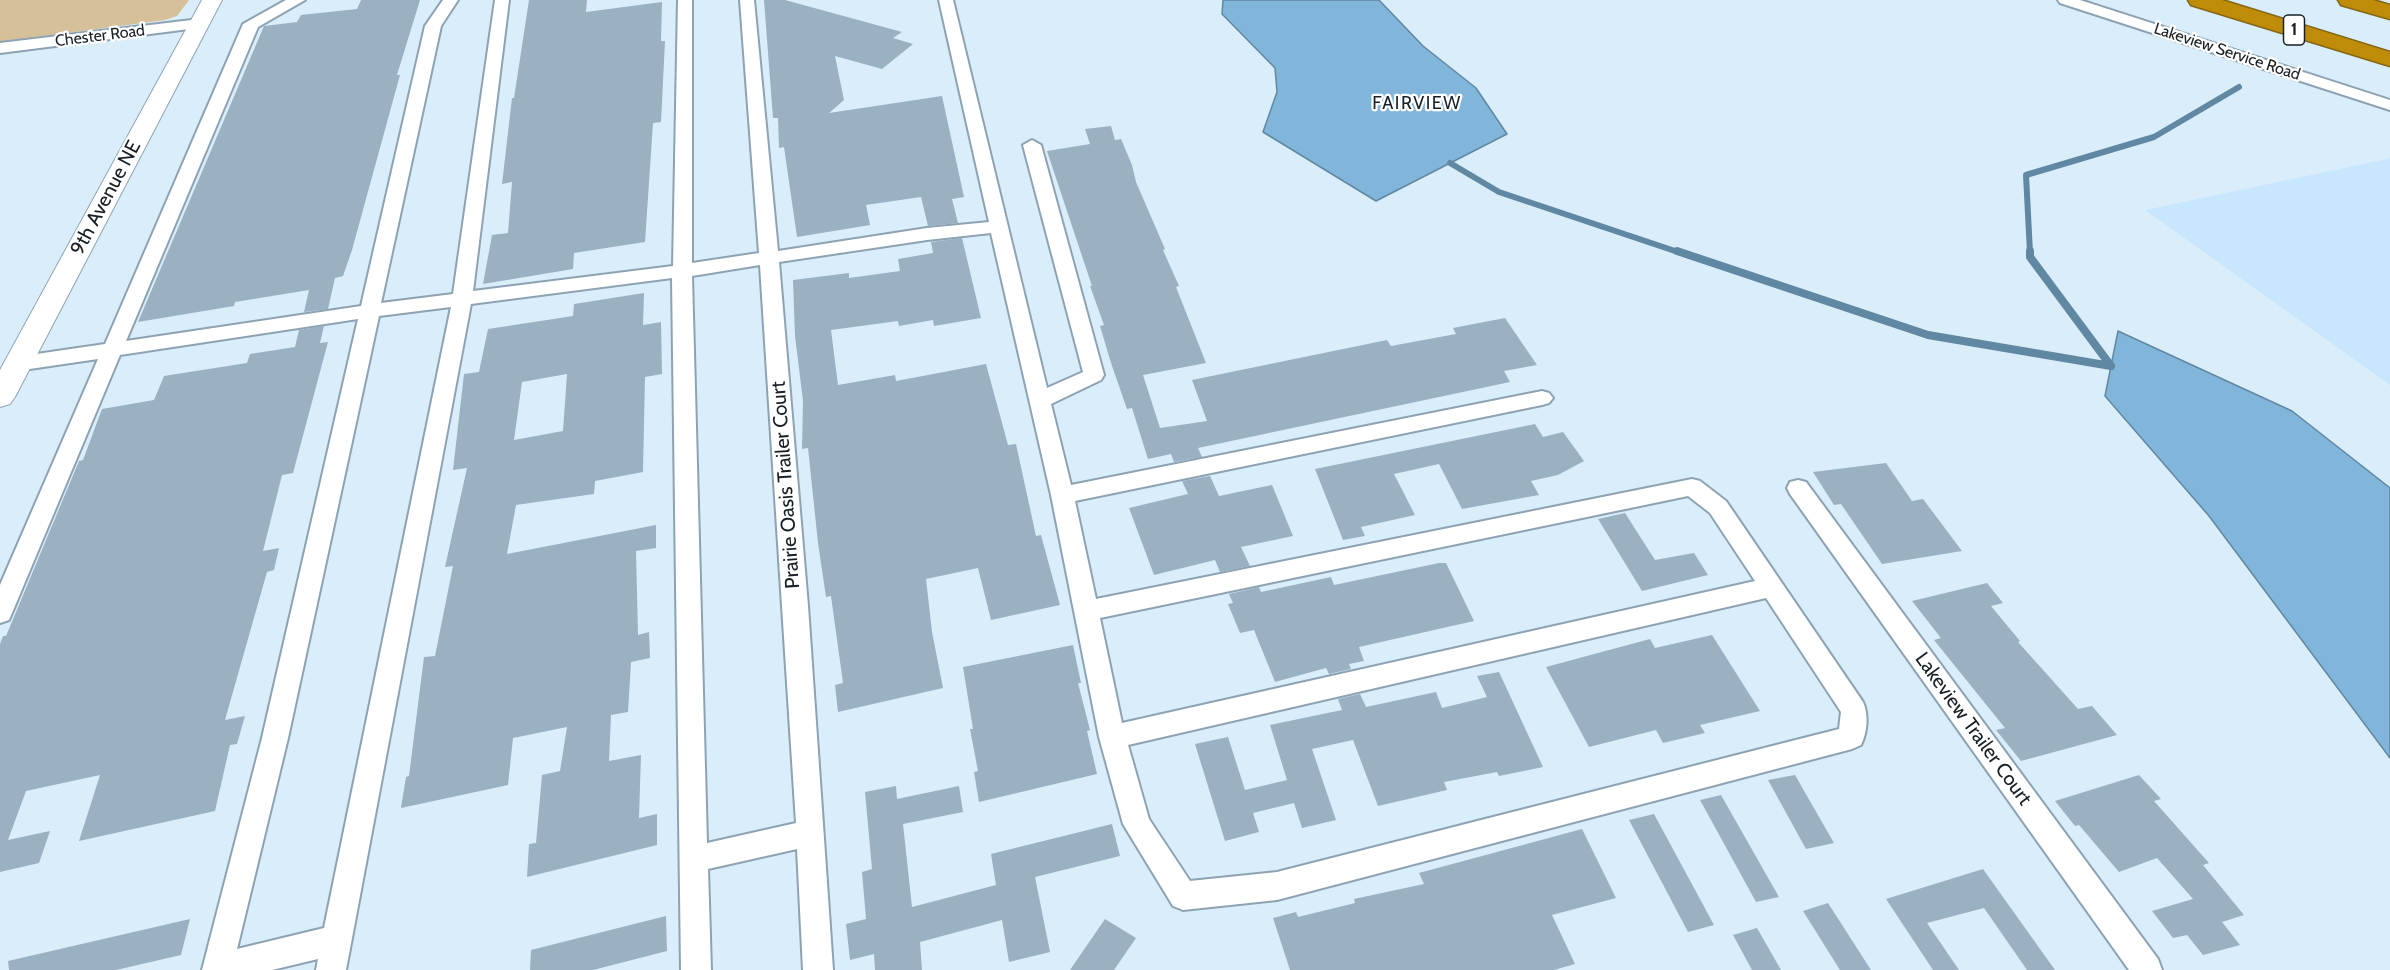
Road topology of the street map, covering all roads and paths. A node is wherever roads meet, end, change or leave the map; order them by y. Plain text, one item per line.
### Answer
1 (212, 0) edge
2 (298, 0) edge
3 (451, 0) edge
4 (502, 0) edge
5 (685, 0) edge
6 (747, 0) edge
7 (946, 0) edge
8 (2065, 0) edge
9 (2199, 0) edge
10 (2349, 0) edge
11 (2390, 12) edge
12 (200, 24) junction
13 (0, 48) edge
14 (2390, 59) edge
15 (2390, 105) edge
16 (1032, 145) dead end
17 (1000, 227) junction
18 (771, 257) junction
19 (682, 271) junction
20 (462, 300) junction
21 (369, 311) junction
22 (113, 349) junction
23 (16, 364) junction
24 (0, 397) edge
25 (1542, 398) dead end
26 (1040, 400) junction
27 (1798, 489) dead end
28 (1062, 495) junction
29 (1773, 587) junction
30 (1084, 611) junction
31 (0, 613) edge
32 (1112, 737) junction
33 (811, 833) junction
34 (695, 859) junction
35 (337, 940) junction
36 (218, 969) edge
37 (331, 970) edge
38 (696, 970) edge
39 (818, 970) edge
40 (2147, 970) edge

1 - 12 street, 9th Avenue NE
2 - 22 street
3 - 21 street
4 - 20 street
5 - 19 street
6 - 18 street, Prairie Oasis Trailer Court
7 - 17 street
8 - 15 street, Lakeview Service Road
9 - 14 highway, 1
10 - 11 highway
12 - 13 street, Chester Road
12 - 23 street, 9th Avenue NE
16 - 26 street
17 - 18 street
17 - 26 street
18 - 19 street
18 - 33 street, Prairie Oasis Trailer Court
19 - 20 street
19 - 34 street
20 - 21 street
20 - 35 street
21 - 22 street
21 - 36 street
22 - 23 street
22 - 31 street
23 - 24 street, 9th Avenue NE
25 - 28 street
26 - 28 street
27 - 40 street, Lakeview Trailer Court
28 - 30 street
29 - 30 street
29 - 32 street
29 - 32 street
30 - 32 street
33 - 34 street
33 - 39 street, Prairie Oasis Trailer Court
34 - 38 street
35 - 36 street
35 - 37 street

